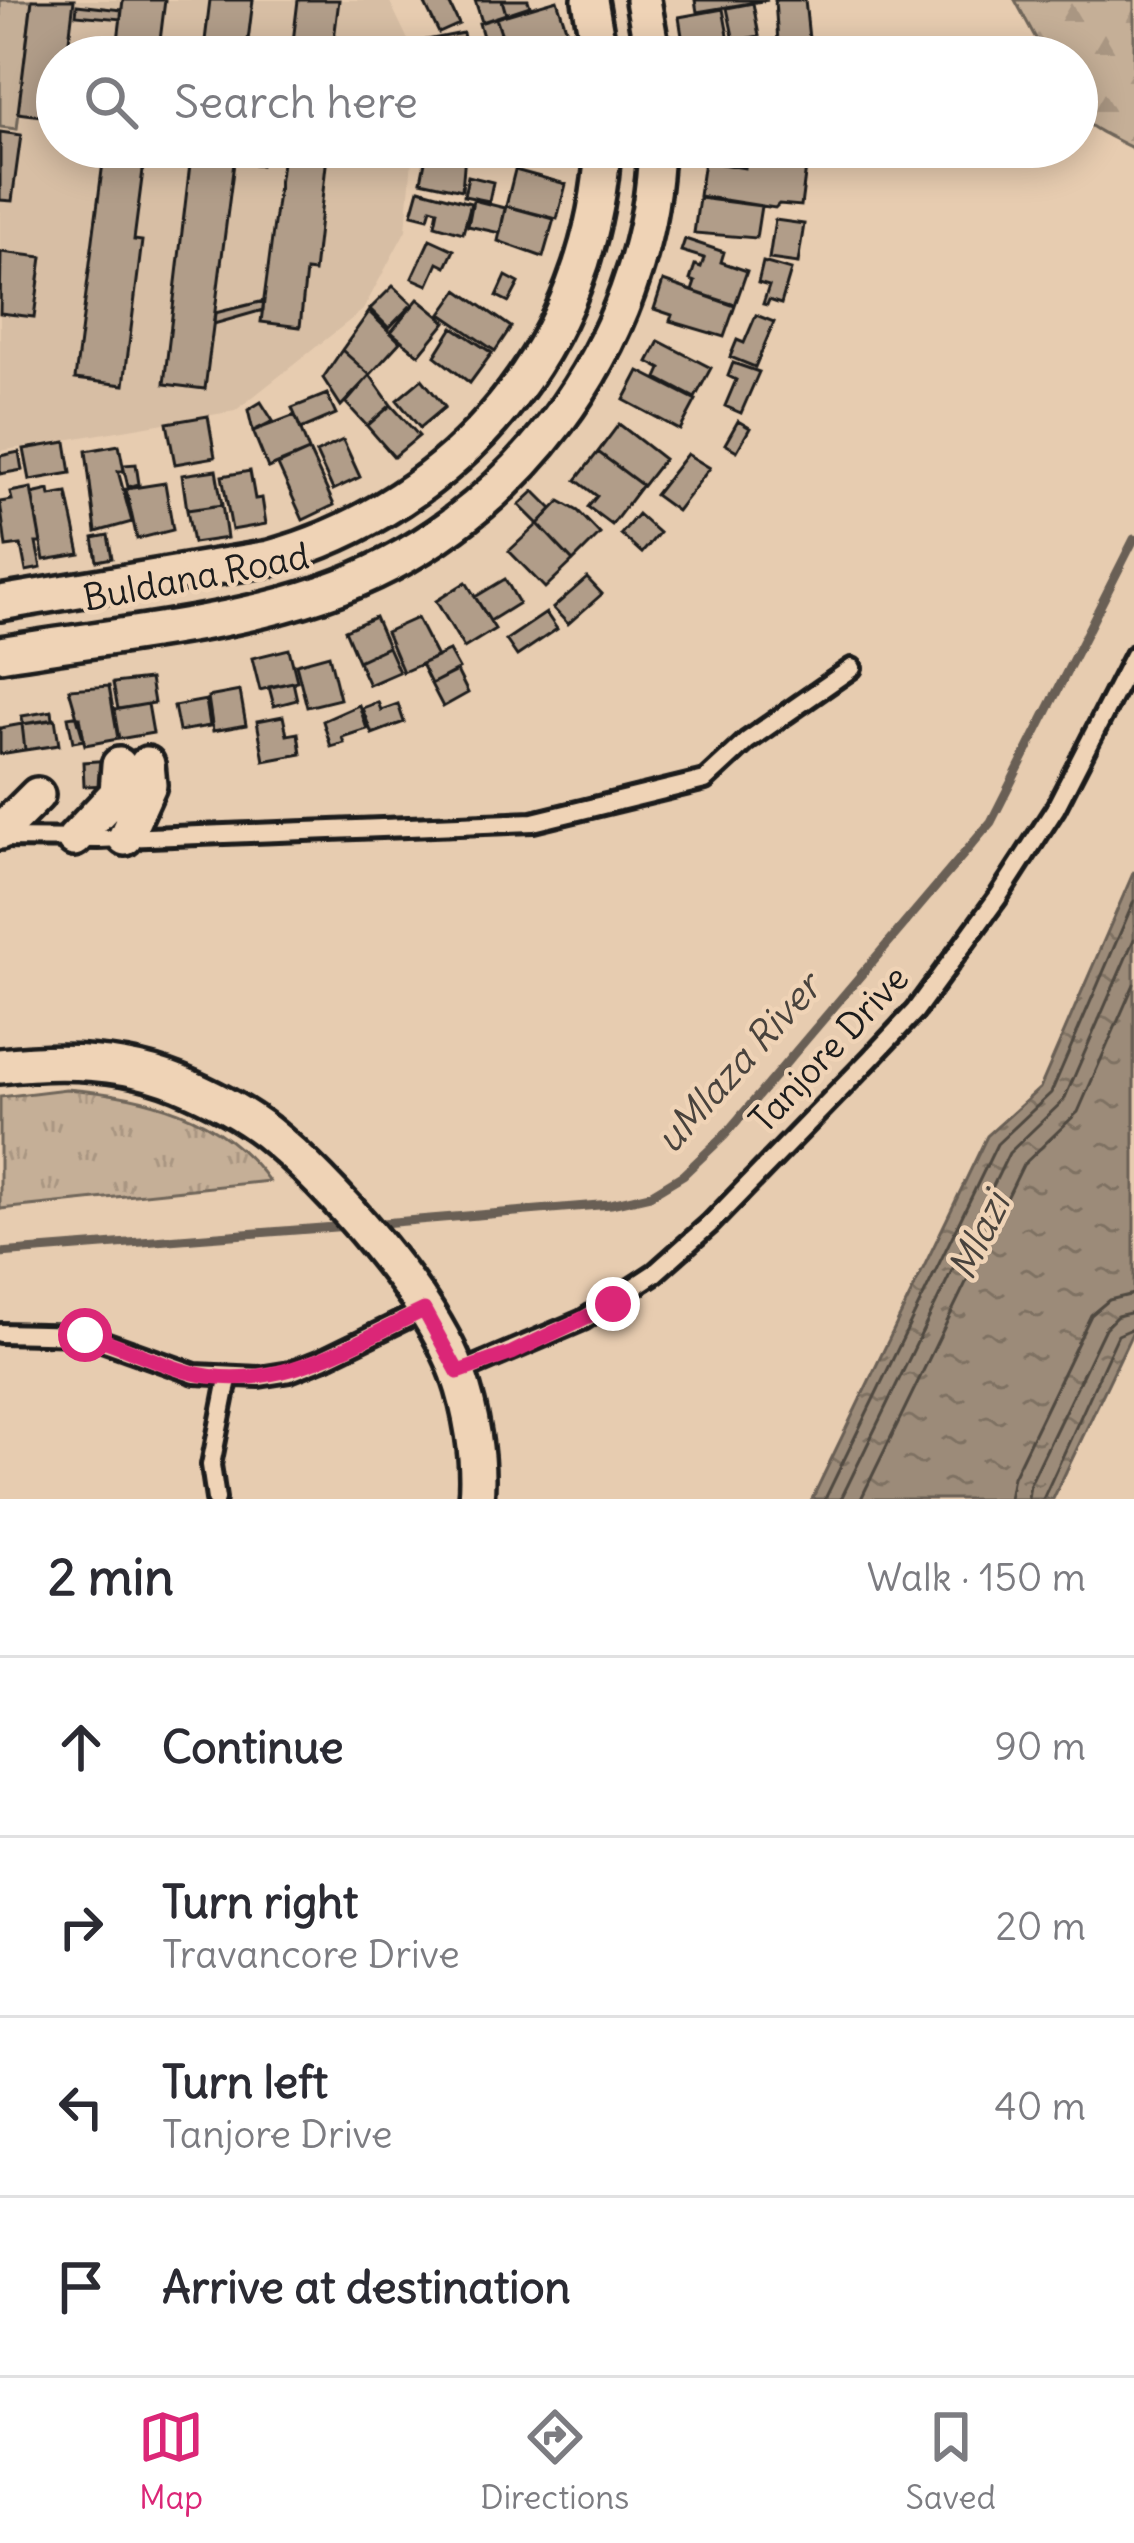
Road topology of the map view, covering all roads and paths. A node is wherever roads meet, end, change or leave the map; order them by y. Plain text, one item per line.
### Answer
1 (590, 0) edge
2 (643, 0) edge
3 (596, 36) edge
4 (649, 36) edge
5 (600, 168) edge
6 (654, 168) edge
7 (0, 603) edge
8 (0, 654) edge
9 (1134, 655) edge
10 (852, 668) dead end
11 (37, 795) dead end
12 (0, 835) edge
13 (125, 838) junction
14 (74, 839) junction
15 (0, 1066) edge
16 (424, 1310) junction
17 (0, 1333) edge
18 (458, 1372) junction
19 (228, 1379) junction
20 (216, 1499) edge
21 (476, 1499) edge

1 - 3 street
2 - 4 street
5 - 7 street, Buldana Road
6 - 8 street, Buldana Road
9 - 18 lane, Tanjore Drive
10 - 13 lane
11 - 12 street
12 - 14 lane
13 - 14 lane
13 - 14 street
15 - 16 street
16 - 18 street
16 - 19 lane
17 - 19 lane
18 - 21 street
19 - 20 lane

